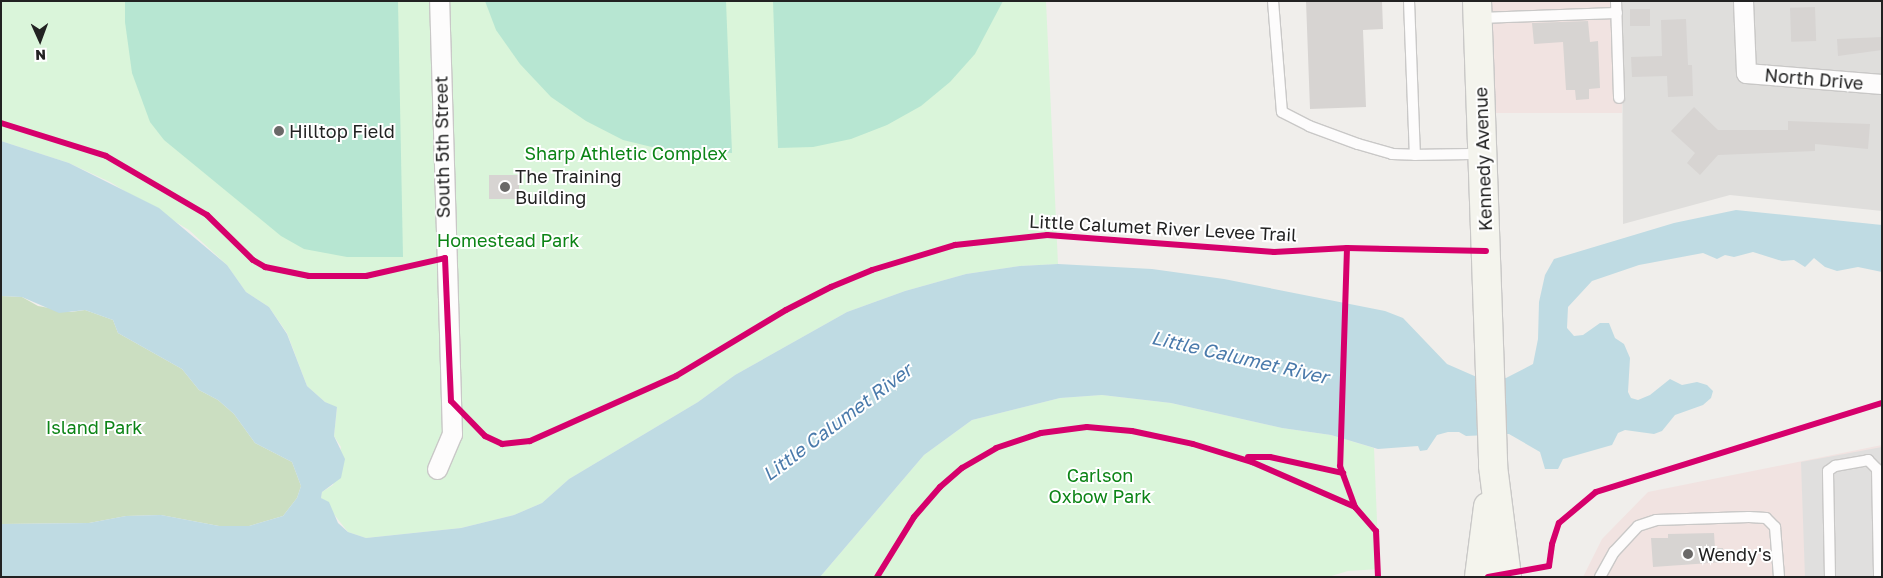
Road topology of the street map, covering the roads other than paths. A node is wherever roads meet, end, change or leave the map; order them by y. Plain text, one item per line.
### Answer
1 (439, 1) edge
2 (1273, 1) edge
3 (1409, 1) edge
4 (1616, 1) edge
5 (1743, 1) edge
6 (1477, 10) edge
7 (1616, 13) junction
8 (1882, 84) edge
9 (1619, 98) dead end
10 (1482, 154) junction
11 (1415, 156) junction
12 (1494, 466) junction
13 (437, 469) dead end
14 (1479, 577) edge
15 (1507, 577) edge
16 (1600, 577) edge
17 (1779, 577) edge
18 (1830, 577) edge
19 (1879, 577) edge

1 - 13 street, South 5th Street
2 - 11 lane
3 - 11 lane
4 - 7 lane
5 - 8 street, North Drive
6 - 7 lane
6 - 10 street, Kennedy Avenue
7 - 9 lane
10 - 11 lane
10 - 12 street, Kennedy Avenue
12 - 14 street, Kennedy Avenue
12 - 15 street, Kennedy Avenue
16 - 17 lane
18 - 19 lane

